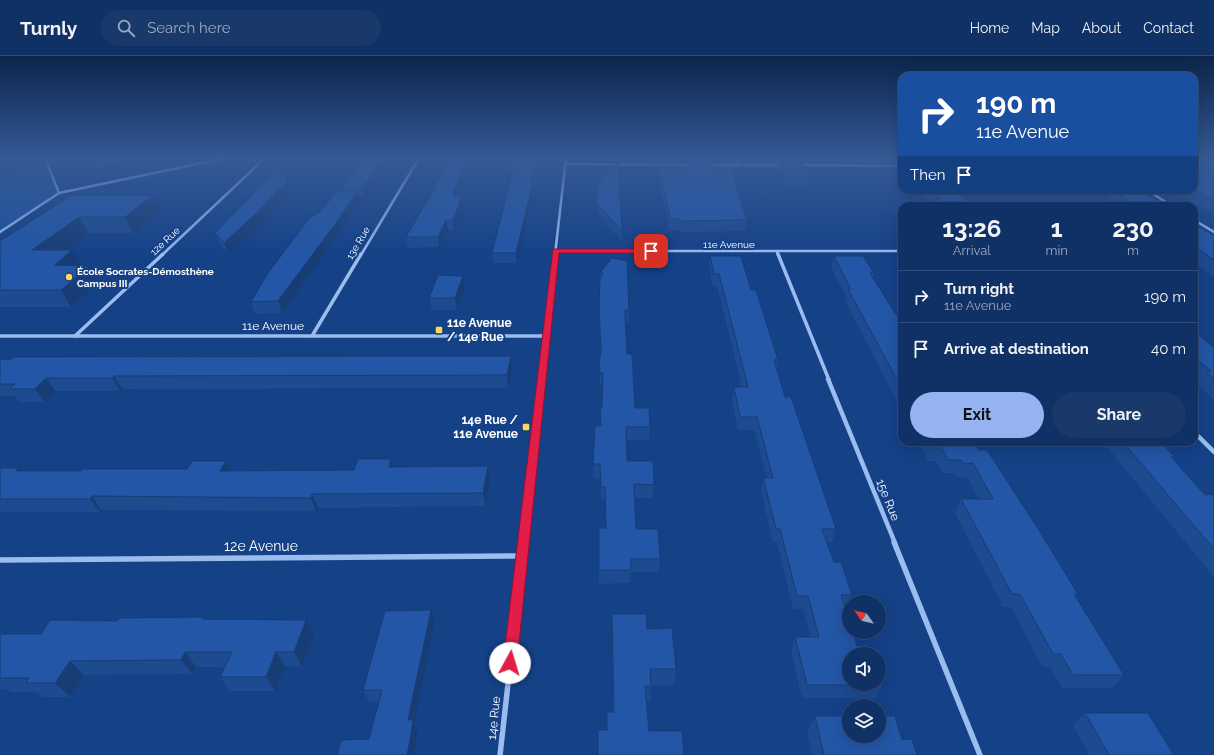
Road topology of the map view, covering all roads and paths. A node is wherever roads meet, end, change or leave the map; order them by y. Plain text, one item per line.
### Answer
1 (71, 191) edge
2 (230, 191) edge
3 (399, 191) edge
4 (562, 191) edge
5 (60, 193) joint
6 (1153, 194) edge
7 (1166, 202) edge
8 (1198, 222) edge
9 (0, 232) edge
10 (1214, 232) edge
11 (556, 250) junction
12 (898, 251) edge
13 (777, 252) junction
14 (0, 336) edge
15 (75, 336) junction
16 (312, 336) junction
17 (546, 336) junction
18 (1198, 436) edge
19 (1214, 452) edge
20 (522, 556) junction
21 (0, 560) edge
22 (500, 755) edge
23 (980, 755) edge

1 - 5 street
2 - 15 street, 12e Rue
3 - 16 street, 13e Rue
4 - 11 street, 14e Rue
5 - 9 street
6 - 7 street
8 - 10 street
11 - 13 street, 11e Avenue
11 - 17 street, 14e Rue
12 - 13 street, 11e Avenue
13 - 23 street, 15e Rue
14 - 15 street, 11e Avenue
15 - 16 street, 11e Avenue
16 - 17 street, 11e Avenue
17 - 20 street, 14e Rue
18 - 19 street
20 - 21 street, 12e Avenue
20 - 22 street, 14e Rue

